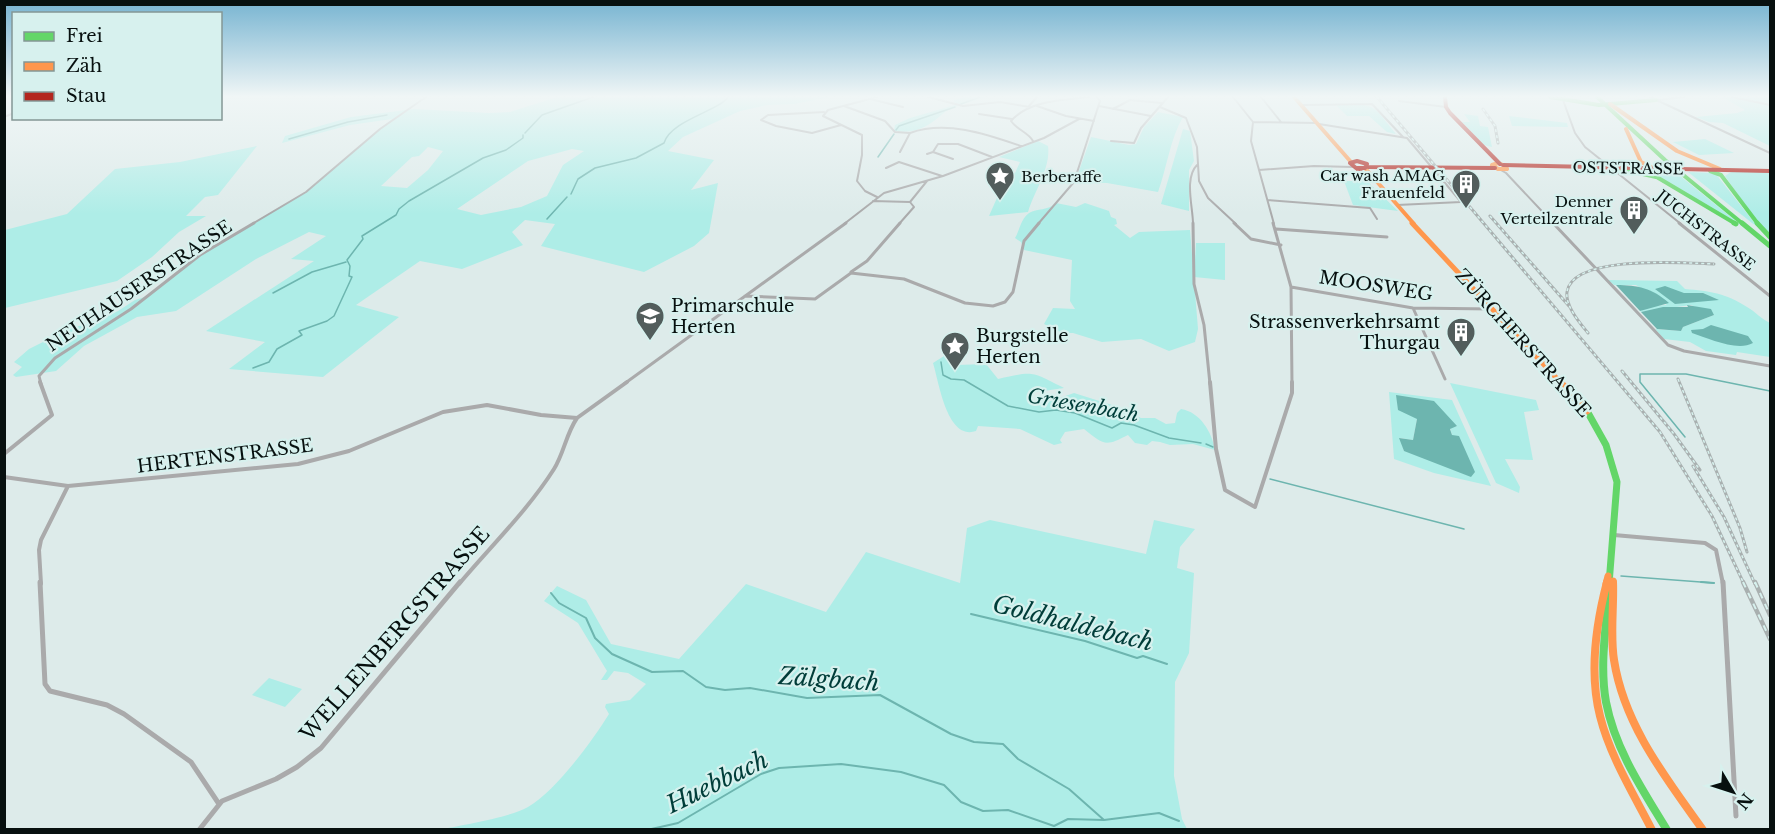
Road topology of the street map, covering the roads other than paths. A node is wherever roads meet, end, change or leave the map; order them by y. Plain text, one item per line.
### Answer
1 (372, 136) edge
2 (862, 136) edge
3 (908, 136) edge
4 (982, 136) edge
5 (1031, 136) edge
6 (1050, 136) edge
7 (1089, 136) edge
8 (1138, 136) edge
9 (1193, 136) edge
10 (1252, 136) edge
11 (1330, 136) edge
12 (1398, 136) edge
13 (1472, 136) edge
14 (1577, 136) edge
15 (1630, 136) edge
16 (1639, 136) edge
17 (1644, 136) edge
18 (1655, 136) edge
19 (1734, 136) edge
20 (1403, 137) joint
21 (1033, 141) junction
22 (1112, 141) dead end
23 (1022, 147) junction
24 (900, 152) dead end
25 (933, 152) junction
26 (1770, 153) edge
27 (927, 154) dead end
28 (992, 158) junction
29 (953, 159) dead end
30 (1641, 162) junction
31 (1197, 165) junction
32 (1358, 165) junction
33 (1393, 166) junction
34 (1499, 166) junction
35 (1700, 167) junction
36 (885, 168) dead end
37 (1618, 168) junction
38 (1657, 169) junction
39 (1259, 170) junction
40 (1770, 171) edge
41 (1722, 172) junction
42 (943, 176) junction
43 (1660, 179) junction
44 (927, 181) junction
45 (1378, 184) junction
46 (877, 197) junction
47 (1268, 200) junction
48 (873, 201) junction
49 (910, 202) junction
50 (1396, 205) junction
51 (1377, 219) dead end
52 (1276, 229) junction
53 (1387, 237) dead end
54 (1770, 239) edge
55 (1281, 245) junction
56 (1770, 247) edge
57 (851, 273) junction
58 (1291, 287) junction
59 (745, 296) junction
60 (1770, 296) edge
61 (1413, 308) junction
62 (1492, 309) junction
63 (1770, 366) edge
64 (1445, 379) dead end
65 (577, 417) junction
66 (4, 454) edge
67 (4, 477) edge
68 (68, 486) junction
69 (1614, 535) junction
70 (1610, 570) junction
71 (219, 804) junction
72 (1736, 816) dead end
73 (199, 830) edge
74 (1652, 830) edge
75 (1667, 830) edge
76 (1703, 830) edge

1 - 66 street, NEUHAUSERSTRASSE
2 - 46 street
3 - 24 street
4 - 23 street
5 - 21 street
6 - 21 street
7 - 57 street
8 - 22 street
9 - 31 street
10 - 39 street
11 - 32 main road, ZÜRCHERSTRASSE
12 - 20 street
13 - 34 main road
14 - 60 street, JUCHSTRASSE
15 - 30 main road
16 - 56 main road
17 - 54 main road
18 - 35 main road
19 - 26 street
20 - 50 street
21 - 23 street
23 - 28 street
25 - 27 street
25 - 28 street
25 - 29 street
28 - 42 street
30 - 37 main road
30 - 38 main road
31 - 55 street
31 - 58 street
32 - 33 main road, OSTSTRASSE
32 - 34 main road, OSTSTRASSE
32 - 39 street, OSTSTRASSE
32 - 45 main road, ZÜRCHERSTRASSE
32 - 50 main road, ZÜRCHERSTRASSE
33 - 34 main road, OSTSTRASSE
33 - 45 main road
34 - 37 main road, OSTSTRASSE
34 - 63 street
35 - 38 main road, OSTSTRASSE
35 - 41 main road
35 - 41 main road
36 - 42 street
37 - 38 main road, OSTSTRASSE
37 - 43 main road
38 - 43 main road
39 - 47 street
40 - 41 main road
41 - 54 main road
42 - 44 street
43 - 56 main road
44 - 46 street
44 - 49 street
45 - 50 main road, ZÜRCHERSTRASSE
46 - 48 street
47 - 51 street
47 - 52 street
48 - 49 street
48 - 59 street
49 - 57 street
50 - 62 main road, ZÜRCHERSTRASSE
52 - 53 street
52 - 55 street
55 - 58 street
57 - 59 street
58 - 61 street, MOOSWEG
59 - 65 street
61 - 62 street, MOOSWEG
61 - 64 street
62 - 69 main road, ZÜRCHERSTRASSE
65 - 68 street, HERTENSTRASSE
65 - 71 street, WELLENBERGSTRASSE
67 - 68 street, HERTENSTRASSE
68 - 71 street
69 - 70 main road, ZÜRCHERSTRASSE
69 - 72 street
70 - 74 main road
70 - 75 main road
70 - 76 main road
71 - 73 street, WELLENBERGSTRASSE

